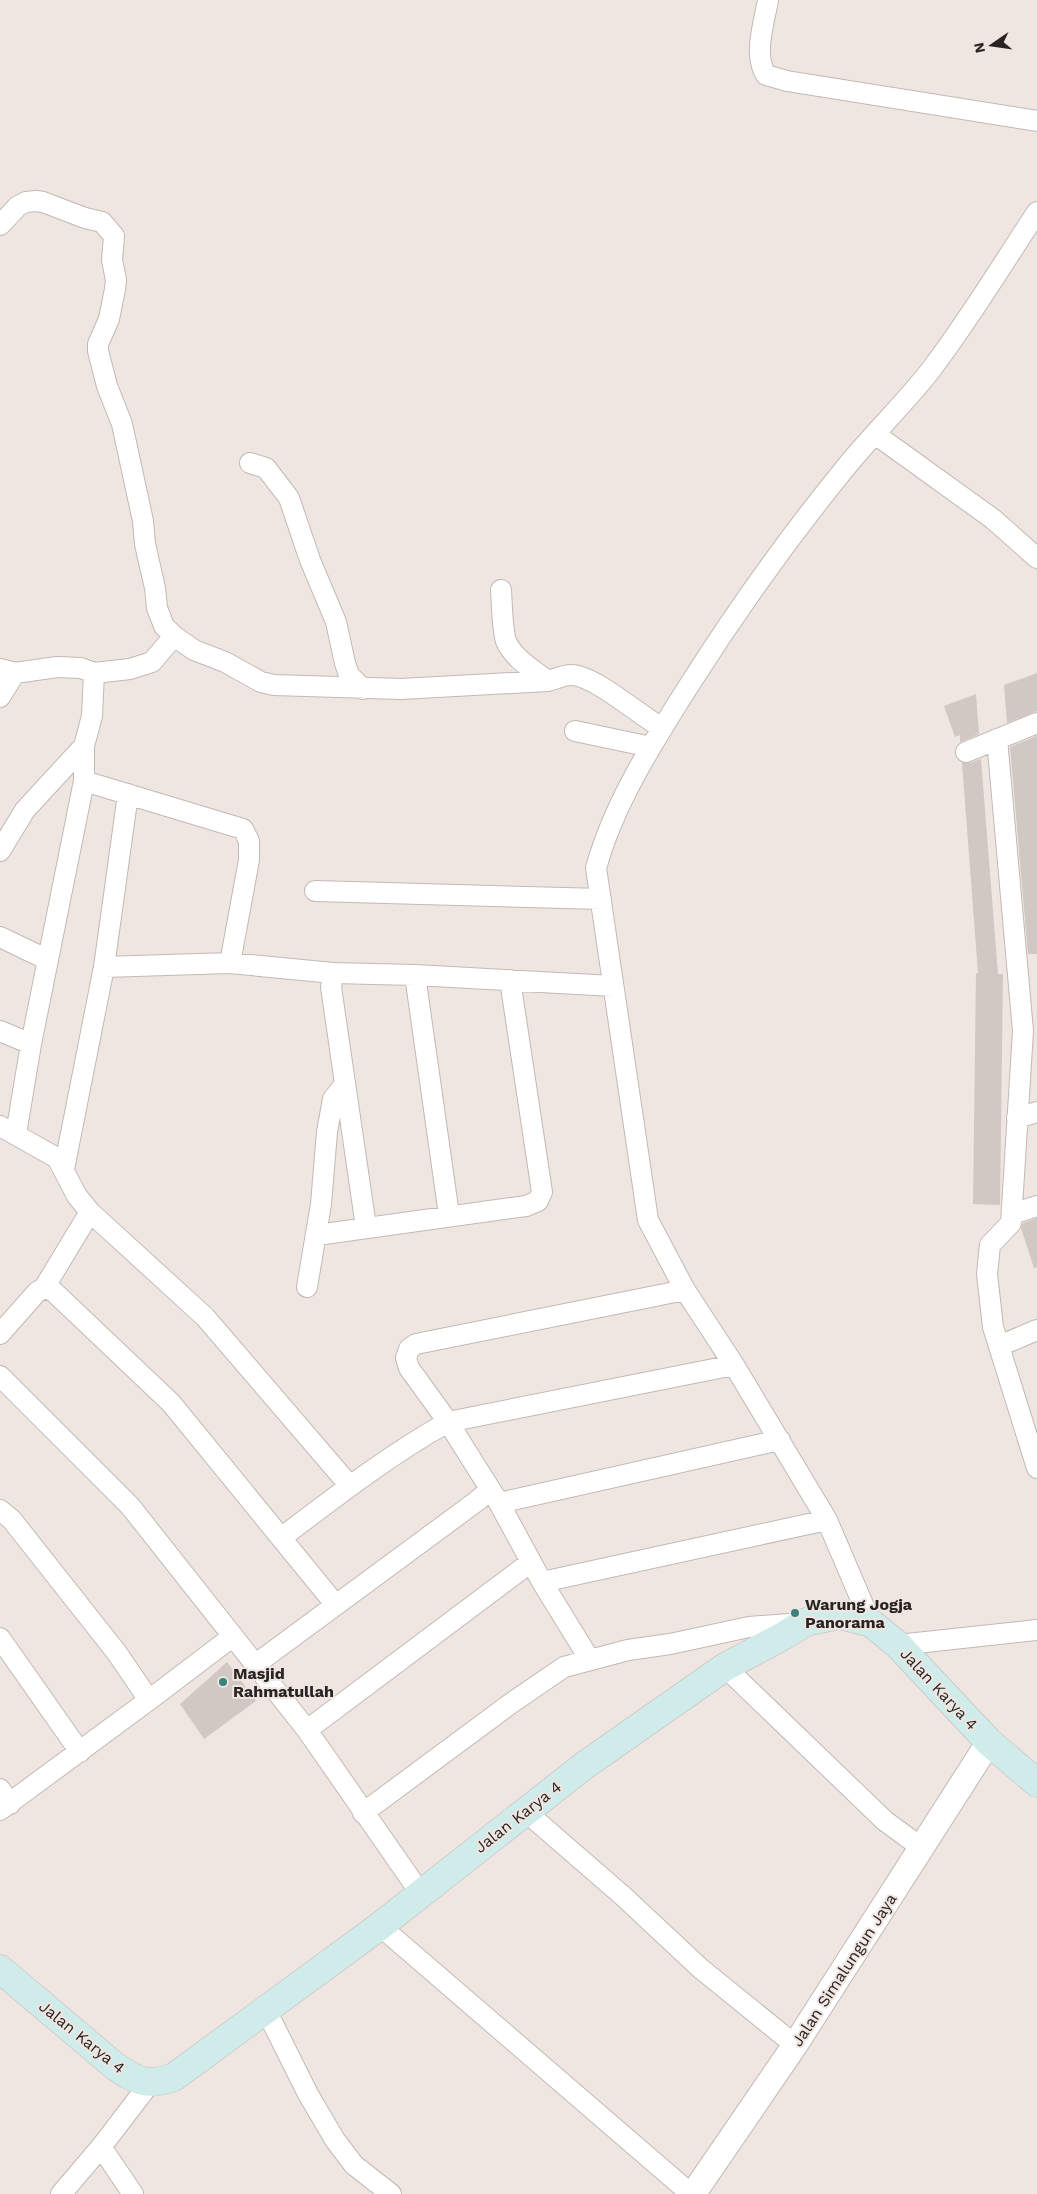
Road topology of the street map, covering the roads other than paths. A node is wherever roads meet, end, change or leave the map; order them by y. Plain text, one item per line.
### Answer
1 (768, 0) edge
2 (1037, 121) edge
3 (1037, 212) edge
4 (0, 225) edge
5 (875, 434) junction
6 (250, 463) dead end
7 (1037, 558) edge
8 (501, 590) dead end
9 (174, 636) junction
10 (8, 671) edge
11 (94, 673) junction
12 (548, 681) junction
13 (363, 689) junction
14 (0, 696) edge
15 (1037, 723) edge
16 (662, 728) junction
17 (574, 731) dead end
18 (997, 739) junction
19 (84, 746) junction
20 (650, 747) junction
21 (966, 752) dead end
22 (84, 781) junction
23 (128, 794) junction
24 (0, 851) edge
25 (315, 891) dead end
26 (601, 899) junction
27 (0, 937) edge
28 (48, 960) junction
29 (230, 963) junction
30 (104, 968) junction
31 (333, 973) junction
32 (415, 975) junction
33 (510, 980) junction
34 (613, 986) junction
35 (1030, 1029) edge
36 (0, 1031) edge
37 (31, 1044) junction
38 (345, 1084) junction
39 (1037, 1112) edge
40 (1017, 1118) junction
41 (8, 1130) edge
42 (64, 1168) junction
43 (1037, 1206) edge
44 (90, 1212) junction
45 (1012, 1214) junction
46 (449, 1216) junction
47 (366, 1227) junction
48 (317, 1234) junction
49 (44, 1288) junction
50 (307, 1288) dead end
51 (685, 1290) junction
52 (1037, 1330) edge
53 (0, 1334) edge
54 (999, 1346) junction
55 (734, 1365) junction
56 (0, 1376) edge
57 (448, 1422) junction
58 (780, 1440) junction
59 (1036, 1462) edge
60 (350, 1486) junction
61 (494, 1496) junction
62 (0, 1510) edge
63 (827, 1520) junction
64 (281, 1538) junction
65 (531, 1562) junction
66 (542, 1582) junction
67 (335, 1604) junction
68 (806, 1622) junction
69 (871, 1623) junction
70 (1037, 1630) edge
71 (232, 1637) junction
72 (0, 1638) edge
73 (898, 1645) junction
74 (590, 1660) junction
75 (256, 1664) junction
76 (725, 1667) junction
77 (149, 1700) junction
78 (307, 1730) junction
79 (989, 1742) junction
80 (80, 1752) junction
81 (1037, 1783) edge
82 (3, 1801) edge
83 (525, 1811) junction
84 (363, 1813) junction
85 (922, 1848) junction
86 (421, 1894) junction
87 (380, 1926) junction
88 (0, 1969) edge
89 (266, 2010) junction
90 (795, 2045) junction
91 (150, 2083) junction
92 (101, 2148) junction
93 (61, 2194) edge
94 (133, 2194) edge
95 (391, 2194) edge
96 (692, 2194) edge

1 - 2 street
3 - 5 street
4 - 9 street
5 - 7 street
5 - 16 street
6 - 13 street
8 - 12 street
9 - 11 street
9 - 13 street
10 - 11 street
10 - 14 street
11 - 19 street
12 - 13 street
12 - 16 street
15 - 18 street
16 - 20 street
17 - 20 street
18 - 21 street
18 - 35 street
19 - 22 street
19 - 24 street
20 - 26 street
22 - 23 street
22 - 28 street
23 - 29 street
23 - 30 street
25 - 26 street
26 - 34 street
27 - 28 street
28 - 37 street
29 - 30 street
29 - 31 street
30 - 42 street
31 - 32 street
31 - 38 street
32 - 33 street
32 - 46 street
33 - 34 street
33 - 46 street
34 - 51 street
35 - 40 street
36 - 37 street
37 - 41 street
38 - 47 street
38 - 48 street
39 - 40 street
40 - 45 street
41 - 42 street
42 - 44 street
43 - 45 street
44 - 49 street
44 - 60 street
45 - 54 street
46 - 47 street
47 - 48 street
48 - 50 street
49 - 53 street
49 - 64 street
51 - 55 street
51 - 57 street
52 - 54 street
54 - 59 street
55 - 57 street
55 - 58 street
56 - 71 street
57 - 60 street
57 - 61 street
58 - 61 street
58 - 63 street
60 - 64 street
61 - 65 street
61 - 67 street
62 - 77 street
63 - 66 street
63 - 69 street
64 - 67 street
65 - 66 street
65 - 78 street
66 - 74 street
67 - 75 street
68 - 69 main road, Jalan Karya 4
68 - 74 street
68 - 76 main road, Jalan Karya 4
69 - 73 main road, Jalan Karya 4
70 - 73 street
71 - 75 street
71 - 77 street
72 - 80 street
73 - 79 main road, Jalan Karya 4
74 - 84 street
75 - 78 street
76 - 83 main road, Jalan Karya 4
76 - 85 street
77 - 80 street
78 - 84 street
79 - 81 main road, Jalan Karya 4
79 - 85 street, Jalan Simalungun Jaya
80 - 82 street
83 - 86 main road, Jalan Karya 4
83 - 90 street
84 - 86 street
85 - 90 street, Jalan Simalungun Jaya
86 - 87 main road, Jalan Karya 4
87 - 89 main road, Jalan Karya 4
87 - 96 street
88 - 91 main road, Jalan Karya 4
89 - 91 main road, Jalan Karya 4
89 - 95 street
90 - 96 street, Jalan Simalungun Jaya
91 - 92 street
92 - 93 street
92 - 94 street

